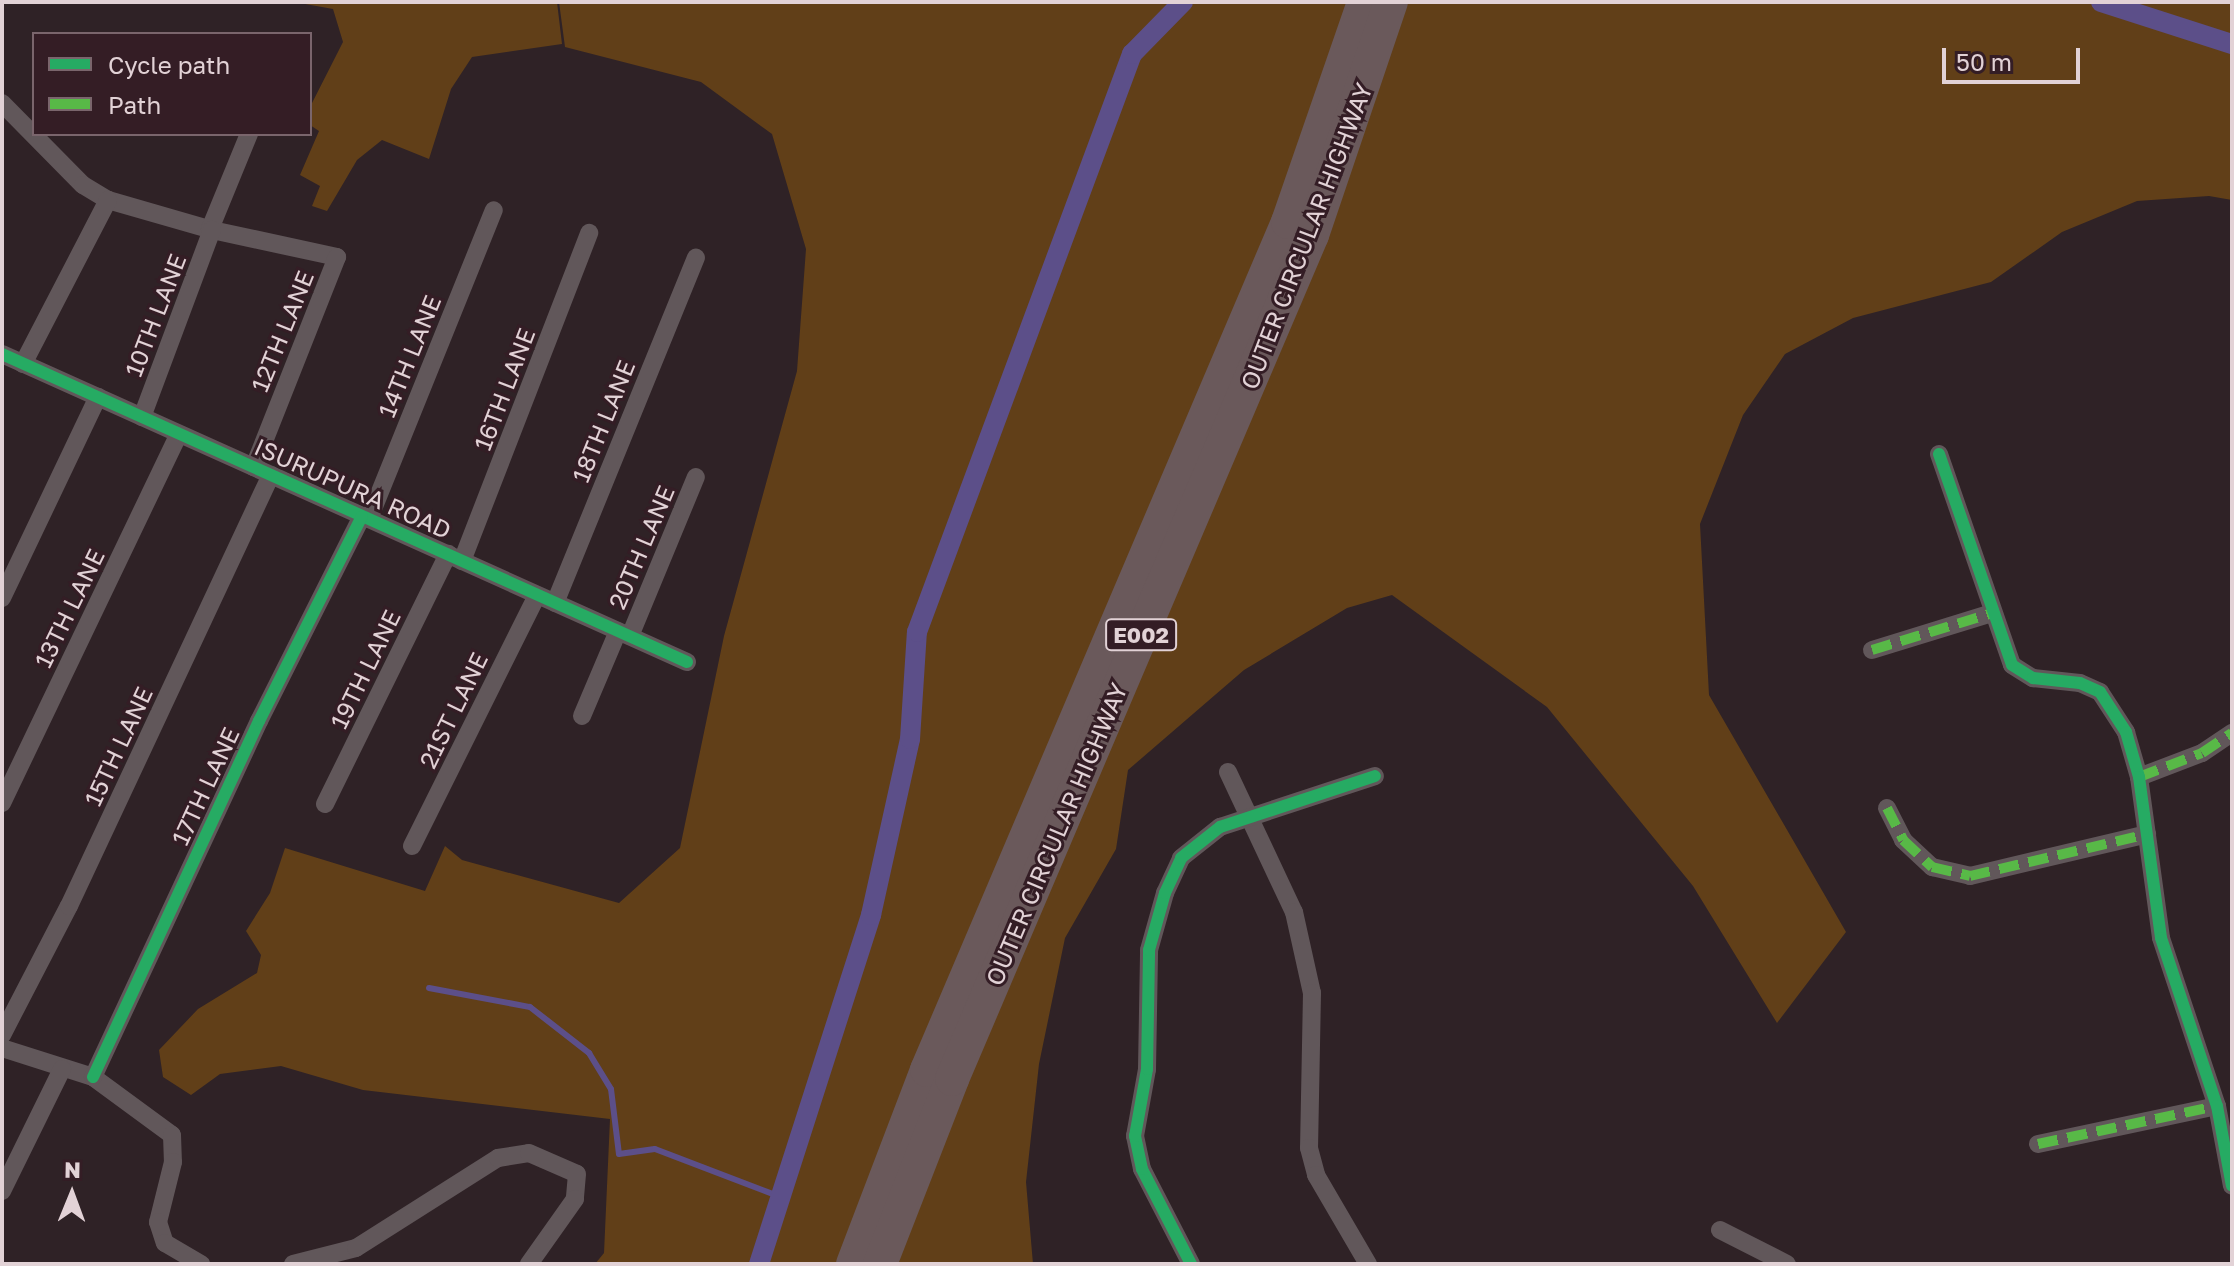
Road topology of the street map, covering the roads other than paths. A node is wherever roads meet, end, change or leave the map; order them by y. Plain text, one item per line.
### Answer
1 (1364, 2) edge
2 (1391, 2) edge
3 (2, 103) edge
4 (32, 133) edge
5 (35, 136) edge
6 (248, 136) edge
7 (108, 200) junction
8 (494, 210) dead end
9 (211, 230) junction
10 (589, 233) dead end
11 (696, 258) dead end
12 (9, 362) edge
13 (98, 397) junction
14 (142, 417) junction
15 (179, 434) junction
16 (1939, 454) dead end
17 (263, 471) junction
18 (696, 477) dead end
19 (366, 518) junction
20 (455, 558) junction
21 (537, 595) junction
22 (2, 598) edge
23 (555, 603) junction
24 (1992, 613) junction
25 (624, 634) junction
26 (1872, 650) dead end
27 (687, 662) dead end
28 (582, 716) dead end
29 (2232, 733) edge
30 (1228, 772) dead end
31 (1375, 776) dead end
32 (2139, 777) junction
33 (2, 803) edge
34 (325, 804) dead end
35 (1887, 808) dead end
36 (1251, 818) junction
37 (2147, 834) junction
38 (412, 846) dead end
39 (2, 1035) edge
40 (2, 1048) edge
41 (62, 1069) junction
42 (93, 1077) junction
43 (2223, 1117) edge
44 (2038, 1144) dead end
45 (2232, 1186) edge
46 (2, 1191) edge
47 (1720, 1230) dead end
48 (201, 1264) edge
49 (293, 1264) edge
50 (529, 1264) edge
51 (853, 1264) edge
52 (880, 1264) edge
53 (1191, 1264) edge
54 (1368, 1264) edge
55 (1787, 1264) edge

1 - 51 highway, OUTER CIRCULAR HIGHWAY / E002
2 - 52 highway, OUTER CIRCULAR HIGHWAY / E002
3 - 4 street
5 - 7 street
6 - 9 street, 10TH LANE
7 - 9 street
7 - 12 street
8 - 19 street, 14TH LANE
9 - 14 street, 10TH LANE
9 - 17 street, 12TH LANE
10 - 20 street, 16TH LANE
11 - 23 street, 18TH LANE
12 - 13 street, ISURUPURA ROAD
13 - 14 street, ISURUPURA ROAD
13 - 22 street
14 - 15 street, ISURUPURA ROAD
15 - 17 street, ISURUPURA ROAD
15 - 33 street, 13TH LANE
16 - 24 street
17 - 19 street, ISURUPURA ROAD
17 - 39 street, 15TH LANE
18 - 25 street, 20TH LANE
19 - 20 street, ISURUPURA ROAD
19 - 42 street, 17TH LANE
20 - 21 street, ISURUPURA ROAD
20 - 34 street, 19TH LANE
21 - 23 street, ISURUPURA ROAD
21 - 38 street, 21ST LANE
23 - 25 street, ISURUPURA ROAD
24 - 26 street
24 - 32 street
25 - 27 street, ISURUPURA ROAD
25 - 28 street, 20TH LANE
29 - 32 street
30 - 36 street
31 - 36 street
32 - 37 street
35 - 37 street
36 - 53 street
36 - 54 street
37 - 43 street
40 - 41 street
41 - 42 street
41 - 46 street
42 - 48 street
43 - 44 street
43 - 45 street
47 - 55 street
49 - 50 street

